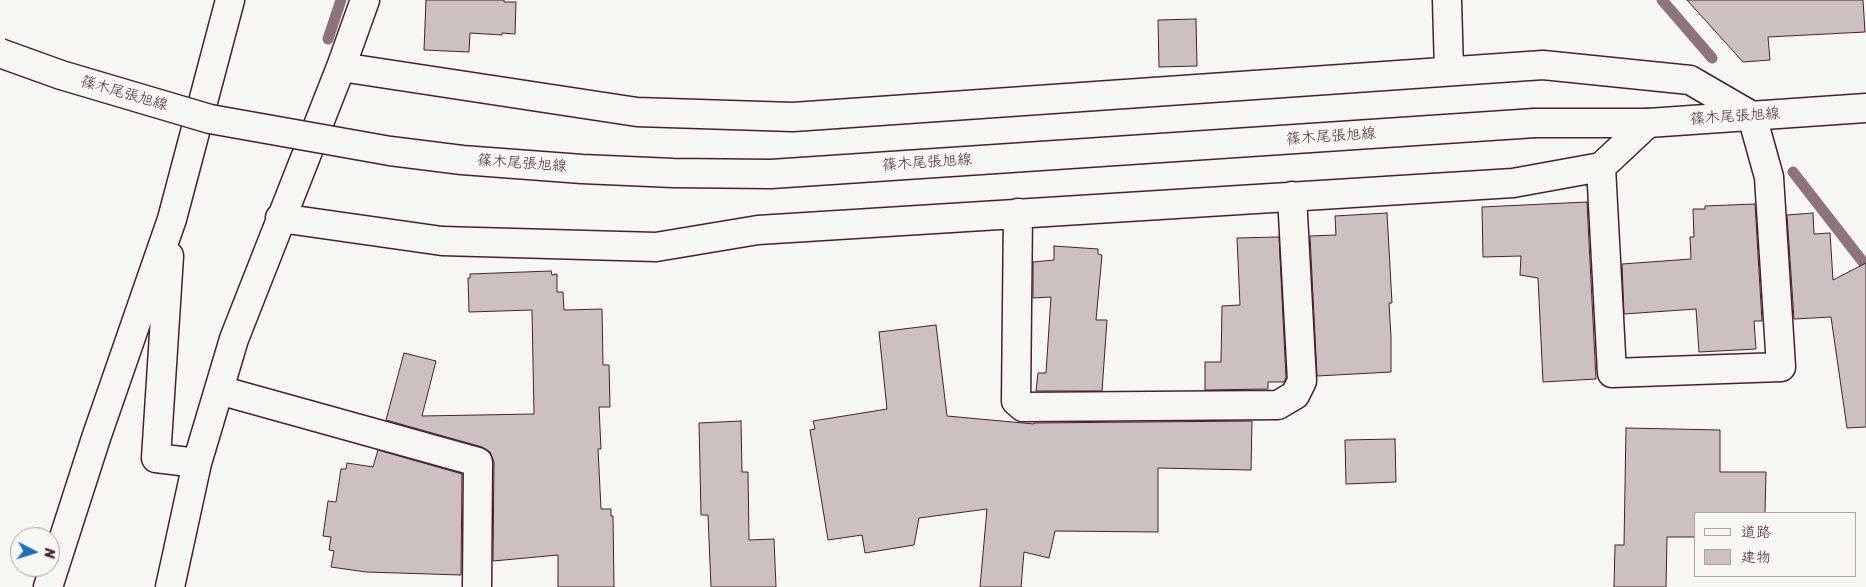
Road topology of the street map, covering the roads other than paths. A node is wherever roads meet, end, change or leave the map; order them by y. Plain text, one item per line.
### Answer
1 (230, 0) edge
2 (365, 0) edge
3 (1447, 0) edge
4 (0, 53) edge
5 (341, 67) junction
6 (1449, 71) junction
7 (1866, 108) edge
8 (1752, 116) junction
9 (1648, 123) junction
10 (1601, 167) junction
11 (1292, 196) junction
12 (1018, 213) junction
13 (280, 218) junction
14 (172, 219) junction
15 (219, 390) junction
16 (197, 463) junction
17 (48, 587) edge
18 (170, 587) edge
19 (477, 587) edge

1 - 14 street
2 - 5 street
3 - 6 street
4 - 9 street, 篠木尾張旭線, bridge
5 - 6 street
5 - 13 street
6 - 8 street
7 - 8 street, 篠木尾張旭線
8 - 9 street, 篠木尾張旭線
8 - 10 street
9 - 10 street
10 - 11 street
11 - 12 street
11 - 12 street
12 - 13 street
13 - 15 street
14 - 16 street
14 - 17 street
15 - 16 street
15 - 19 street
16 - 18 street

